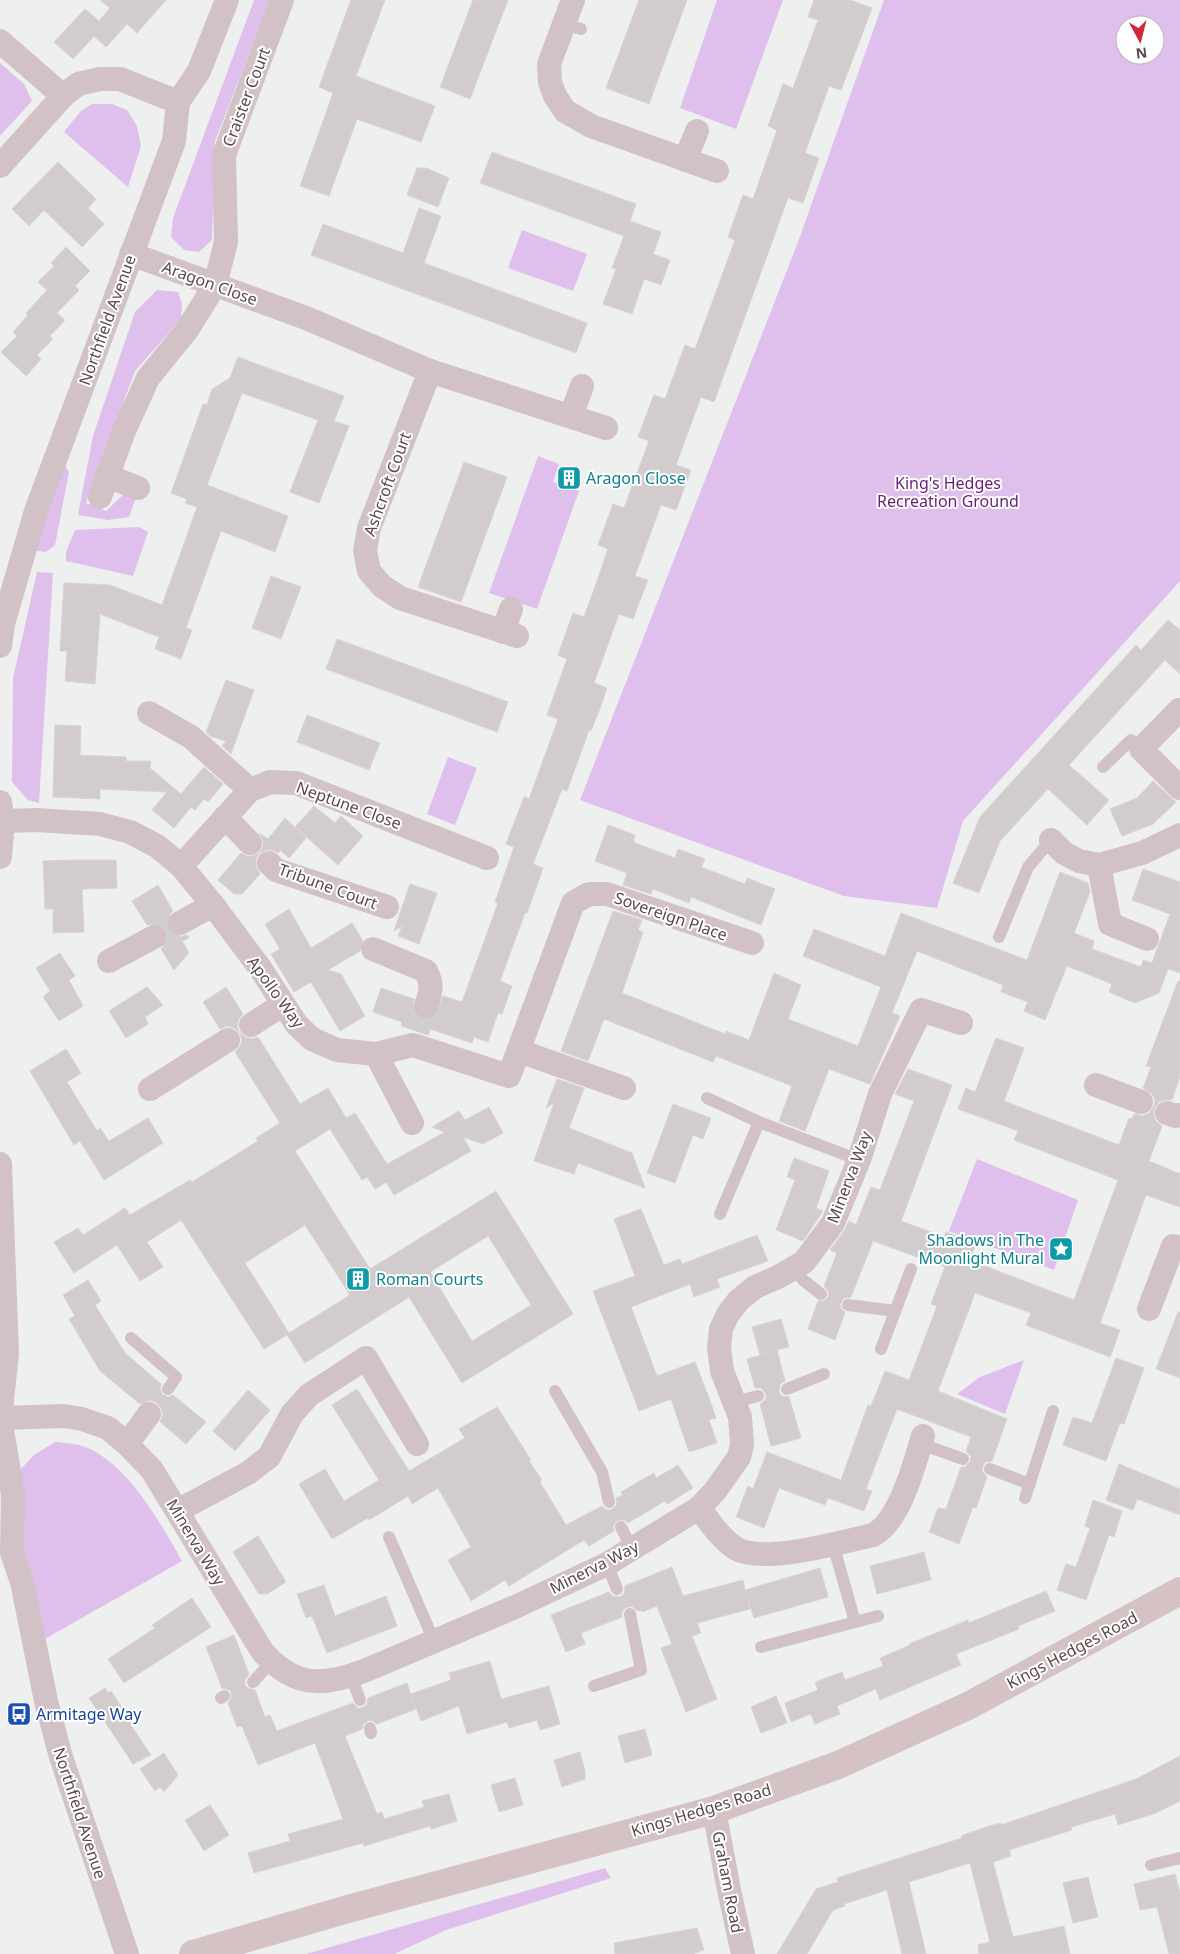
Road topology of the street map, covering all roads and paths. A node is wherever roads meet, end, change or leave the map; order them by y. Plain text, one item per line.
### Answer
1 (227, 0) edge
2 (282, 0) edge
3 (574, 0) edge
4 (0, 41) edge
5 (63, 96) junction
6 (178, 102) junction
7 (697, 131) dead end
8 (685, 160) junction
9 (0, 166) edge
10 (717, 171) dead end
11 (131, 254) junction
12 (216, 284) junction
13 (430, 370) junction
14 (582, 386) dead end
15 (570, 416) junction
16 (606, 428) dead end
17 (138, 488) dead end
18 (511, 609) dead end
19 (2, 635) edge
20 (1179, 709) edge
21 (149, 713) dead end
22 (1140, 749) junction
23 (1103, 768) dead end
24 (1180, 788) edge
25 (250, 790) junction
26 (2, 811) edge
27 (225, 817) junction
28 (1180, 835) edge
29 (1051, 840) joint
30 (250, 843) dead end
31 (0, 857) edge
32 (487, 858) dead end
33 (269, 863) dead end
34 (1099, 865) junction
35 (181, 866) junction
36 (589, 894) joint
37 (213, 905) junction
38 (387, 907) dead end
39 (180, 923) tunnel mouth
40 (154, 937) tunnel mouth
41 (999, 937) dead end
42 (1147, 940) dead end
43 (752, 944) dead end
44 (373, 949) dead end
45 (109, 961) dead end
46 (282, 1005) junction
47 (426, 1006) tunnel mouth
48 (961, 1023) dead end
49 (251, 1025) dead end
50 (228, 1040) dead end
51 (519, 1051) junction
52 (376, 1054) junction
53 (1096, 1085) dead end
54 (624, 1088) dead end
55 (150, 1089) dead end
56 (707, 1098) dead end
57 (1141, 1102) dead end
58 (759, 1122) junction
59 (412, 1123) dead end
60 (859, 1160) junction
61 (0, 1164) edge
62 (720, 1214) dead end
63 (1180, 1248) edge
64 (794, 1268) junction
65 (910, 1269) dead end
66 (3, 1285) edge
67 (821, 1294) dead end
68 (848, 1305) dead end
69 (1149, 1309) dead end
70 (895, 1311) junction
71 (131, 1338) dead end
72 (881, 1349) dead end
73 (824, 1374) dead end
74 (168, 1389) dead end
75 (787, 1389) dead end
76 (556, 1391) dead end
77 (758, 1396) dead end
78 (734, 1402) junction
79 (1053, 1412) dead end
80 (149, 1414) dead end
81 (0, 1418) edge
82 (922, 1440) joint
83 (127, 1444) junction
84 (416, 1444) dead end
85 (963, 1459) dead end
86 (990, 1469) dead end
87 (1030, 1484) junction
88 (1025, 1498) dead end
89 (609, 1502) dead end
90 (699, 1508) junction
91 (177, 1511) junction
92 (621, 1527) dead end
93 (389, 1537) dead end
94 (833, 1544) junction
95 (632, 1549) junction
96 (6, 1553) edge
97 (607, 1564) junction
98 (617, 1589) dead end
99 (1180, 1591) edge
100 (630, 1614) dead end
101 (878, 1616) dead end
102 (854, 1622) junction
103 (434, 1641) junction
104 (761, 1647) dead end
105 (271, 1662) junction
106 (351, 1676) junction
107 (253, 1682) dead end
108 (594, 1686) dead end
109 (360, 1700) dead end
110 (714, 1810) junction
111 (1180, 1858) edge
112 (1151, 1865) dead end
113 (127, 1954) edge
114 (193, 1954) edge
115 (743, 1954) edge

1 - 6 street, Northfield Avenue
2 - 12 street, Craister Court
3 - 8 street
4 - 5 street
5 - 6 street
5 - 9 street
6 - 11 street, Northfield Avenue
7 - 8 street
8 - 10 street
11 - 12 street, Aragon Close
11 - 19 street, Northfield Avenue
12 - 13 street, Aragon Close
12 - 17 street
13 - 15 street, Aragon Close
13 - 18 street, Ashcroft Court
14 - 15 street
15 - 16 street, Aragon Close
20 - 22 street
21 - 25 street
22 - 23 lane
22 - 24 street
25 - 27 street, Neptune Close
25 - 32 street, Neptune Close
26 - 31 street
26 - 35 street, Apollo Way
27 - 30 street
27 - 35 street, Neptune Close
28 - 34 street
29 - 34 street
29 - 41 lane
33 - 38 street, Tribune Court
34 - 42 street
35 - 37 street, Apollo Way
36 - 43 street, Sovereign Place
36 - 51 street, Apollo Way
37 - 39 street
37 - 46 street, Apollo Way
40 - 45 street
44 - 47 street
46 - 49 street
46 - 52 street, Apollo Way
48 - 60 street, Minerva Way
50 - 55 street
51 - 52 street, Apollo Way
51 - 54 street
52 - 59 street
53 - 57 street
56 - 58 lane
58 - 60 lane
58 - 62 lane
60 - 64 street, Minerva Way
61 - 66 street, Northfield Avenue
63 - 69 street
64 - 67 lane
64 - 78 street, Minerva Way
65 - 70 lane
66 - 81 street, Northfield Avenue
68 - 70 lane
70 - 72 lane
71 - 74 lane
73 - 75 lane
76 - 89 lane
77 - 78 lane
78 - 90 street, Minerva Way
79 - 87 lane
80 - 83 street
81 - 83 street, Minerva Way
81 - 96 street, Northfield Avenue
82 - 85 lane
82 - 94 street
83 - 91 street, Minerva Way
84 - 91 street
86 - 87 lane
87 - 88 lane
90 - 94 street
90 - 95 street, Minerva Way
91 - 105 street, Minerva Way
92 - 95 lane
93 - 103 lane
94 - 102 lane
95 - 97 street, Minerva Way
96 - 113 street, Northfield Avenue
97 - 98 lane
97 - 103 street, Minerva Way
99 - 110 street, Kings Hedges Road
100 - 108 lane
101 - 102 lane
102 - 104 lane
103 - 106 street, Minerva Way
105 - 106 street, Minerva Way
105 - 107 lane
106 - 109 lane
110 - 114 street, Kings Hedges Road
110 - 115 street, Graham Road
111 - 112 lane

